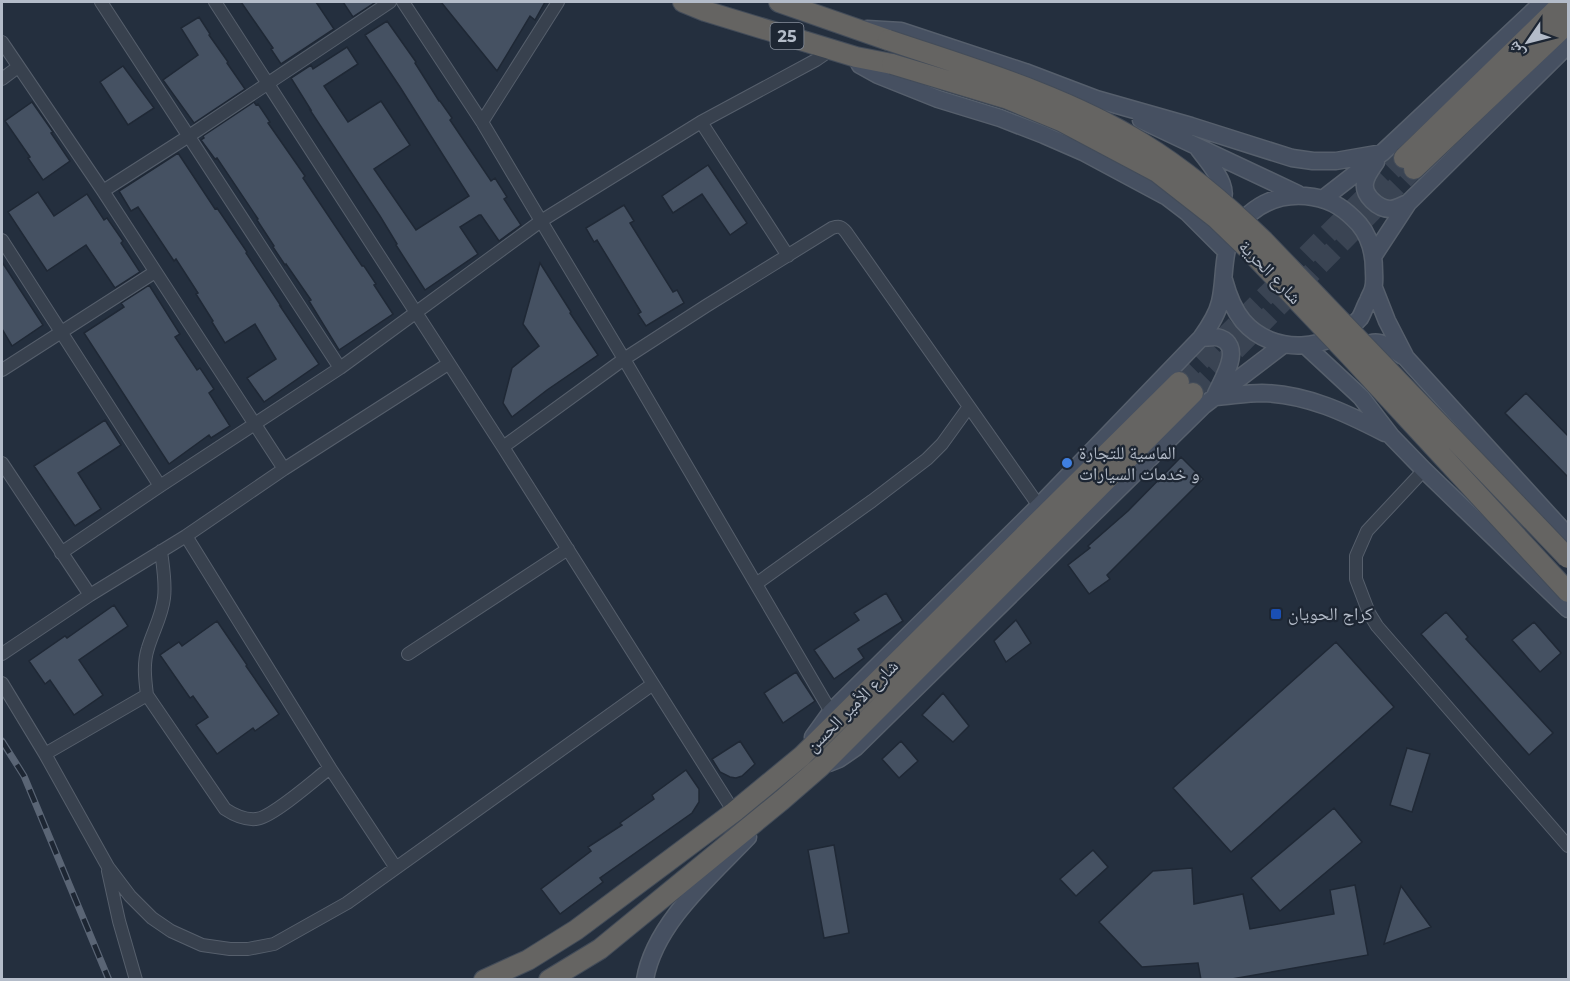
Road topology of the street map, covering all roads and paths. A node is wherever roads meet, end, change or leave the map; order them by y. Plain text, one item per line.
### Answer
1 (101, 2) edge
2 (215, 2) edge
3 (390, 2) edge
4 (403, 2) edge
5 (558, 2) edge
6 (683, 2) edge
7 (779, 2) edge
8 (1543, 2) edge
9 (1564, 2) edge
10 (1569, 23) edge
11 (844, 25) junction
12 (2, 42) edge
13 (1569, 45) edge
14 (832, 49) junction
15 (856, 57) junction
16 (18, 67) junction
17 (2, 79) edge
18 (267, 83) junction
19 (1096, 99) junction
20 (482, 122) junction
21 (701, 122) junction
22 (189, 136) junction
23 (1196, 146) junction
24 (1382, 153) junction
25 (103, 191) junction
26 (1298, 194) junction
27 (1324, 198) junction
28 (1408, 203) junction
29 (1188, 213) junction
30 (541, 221) junction
31 (2, 240) edge
32 (1226, 251) junction
33 (1374, 255) junction
34 (788, 256) junction
35 (155, 272) junction
36 (1224, 280) junction
37 (1374, 288) junction
38 (416, 313) junction
39 (61, 332) junction
40 (1201, 338) junction
41 (1283, 345) junction
42 (1306, 346) junction
43 (1406, 358) junction
44 (624, 360) junction
45 (448, 364) junction
46 (340, 368) junction
47 (2, 370) edge
48 (1214, 397) junction
49 (1360, 398) junction
50 (968, 408) junction
51 (255, 425) junction
52 (1390, 436) junction
53 (503, 447) junction
54 (2, 463) edge
55 (284, 469) junction
56 (1424, 470) junction
57 (160, 486) junction
58 (1038, 506) junction
59 (186, 536) junction
60 (1569, 536) edge
61 (568, 549) junction
62 (162, 551) junction
63 (61, 553) junction
64 (1569, 558) edge
65 (756, 584) junction
66 (1569, 592) edge
67 (90, 595) junction
68 (1569, 609) edge
69 (2, 654) edge
70 (408, 654) dead end
71 (2, 683) edge
72 (653, 684) junction
73 (147, 695) junction
74 (831, 712) junction
75 (45, 754) junction
76 (802, 756) junction
77 (820, 767) junction
78 (330, 768) junction
79 (782, 801) junction
80 (734, 812) junction
81 (1569, 846) edge
82 (108, 867) junction
83 (396, 868) junction
84 (136, 980) edge
85 (484, 980) edge
86 (549, 980) edge
87 (645, 980) edge

1 - 22 street
2 - 18 street
3 - 18 street
4 - 20 street
5 - 20 street
6 - 14 highway, 25
7 - 11 highway, 25
8 - 24 main road
9 - 10 highway
11 - 19 main road, 25
11 - 64 highway, شارع الحرية / 25, bridge
12 - 16 street
13 - 28 main road
14 - 15 highway, 25
14 - 21 street
15 - 29 main road, 25
15 - 66 highway, شارع الحرية / 25, bridge
16 - 17 street
16 - 25 street
18 - 22 street
18 - 38 street
19 - 23 main road, 25
19 - 24 main road
20 - 30 street
21 - 30 street
21 - 34 street
22 - 25 street
22 - 46 street
23 - 26 main road, 25
23 - 29 main road
24 - 27 main road
24 - 28 main road
25 - 35 street
26 - 27 main road, 25
26 - 32 main road, 25
27 - 33 main road, 25
28 - 33 main road
29 - 32 main road, 25
30 - 38 street
30 - 44 street
31 - 39 street
32 - 36 main road, 25
33 - 37 main road, 25
34 - 44 street
34 - 50 street
35 - 39 street
35 - 51 street
36 - 40 main road
36 - 41 main road, 25
37 - 42 main road, 25
37 - 43 main road
38 - 45 street
38 - 46 street
39 - 47 street
39 - 57 street
40 - 48 main road
40 - 58 main road
41 - 42 main road, 25
41 - 48 main road
42 - 49 main road
43 - 49 main road
43 - 60 main road
44 - 53 street
44 - 65 street
45 - 53 street
45 - 55 street
46 - 51 street
48 - 52 main road
48 - 77 main road
49 - 52 main road
50 - 58 street
50 - 65 street
51 - 55 street
51 - 57 street
52 - 56 main road
53 - 61 street
54 - 63 street
55 - 59 street
56 - 68 main road
56 - 81 street
57 - 63 street
58 - 74 main road
59 - 62 street
59 - 78 street
61 - 70 street
61 - 72 street
62 - 67 street
62 - 73 street
63 - 67 street
65 - 74 street
67 - 69 street
71 - 75 street
72 - 80 street
72 - 83 street
73 - 75 street
73 - 78 street
74 - 76 main road
75 - 82 street
76 - 77 highway, شارع الأمير الحسن
76 - 80 highway, شارع الأمير الحسن
77 - 79 highway, شارع الأمير الحسن
78 - 83 street
79 - 86 highway, شارع الأمير الحسن
79 - 87 main road
80 - 85 highway, شارع الأمير الحسن
82 - 83 street
82 - 84 street

